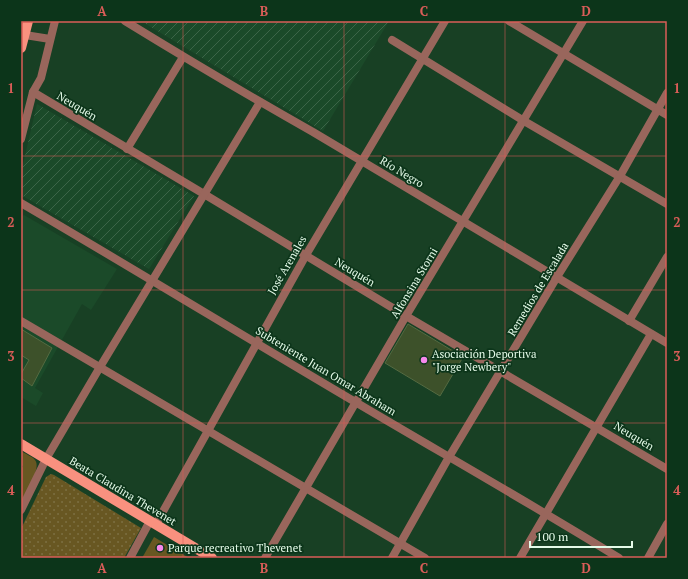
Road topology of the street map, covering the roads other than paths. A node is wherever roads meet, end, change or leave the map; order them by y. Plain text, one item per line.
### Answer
1 (28, 21) edge
2 (55, 21) edge
3 (125, 21) edge
4 (445, 21) edge
5 (509, 21) edge
6 (583, 21) edge
7 (24, 34) junction
8 (50, 39) junction
9 (392, 40) dead end
10 (21, 48) edge
11 (564, 54) junction
12 (183, 57) junction
13 (423, 57) junction
14 (33, 92) junction
15 (667, 93) edge
16 (260, 102) junction
17 (658, 109) junction
18 (667, 115) edge
19 (524, 120) junction
20 (21, 138) edge
21 (127, 149) junction
22 (361, 162) junction
23 (620, 176) junction
24 (204, 194) junction
25 (21, 203) edge
26 (667, 204) edge
27 (463, 222) junction
28 (306, 255) junction
29 (667, 257) edge
30 (557, 278) junction
31 (152, 280) junction
32 (406, 316) junction
33 (21, 321) edge
34 (629, 322) junction
35 (651, 334) junction
36 (256, 343) junction
37 (667, 344) edge
38 (100, 367) junction
39 (501, 371) junction
40 (356, 402) junction
41 (596, 426) junction
42 (208, 432) junction
43 (21, 444) edge
44 (449, 458) junction
45 (46, 459) junction
46 (667, 469) edge
47 (306, 489) junction
48 (21, 510) edge
49 (547, 514) junction
50 (153, 523) junction
51 (667, 524) edge
52 (400, 543) junction
53 (130, 558) edge
54 (212, 558) edge
55 (265, 558) edge
56 (392, 558) edge
57 (425, 558) edge
58 (520, 558) edge
59 (619, 558) edge
60 (648, 558) edge

1 - 7 main road
2 - 8 street
3 - 12 street, Río Negro
4 - 13 street, José Arenales
5 - 11 street
6 - 11 street, Alfonsina Storni
7 - 8 street
7 - 10 main road
8 - 14 street
9 - 13 street
11 - 17 street
11 - 19 street, Alfonsina Storni
12 - 16 street, Río Negro
12 - 21 street
13 - 19 street
13 - 22 street, José Arenales
14 - 20 street
14 - 21 street, Neuquén
15 - 17 street, Remedios de Escalada
16 - 22 street, Río Negro
16 - 24 street
17 - 18 street
17 - 23 street, Remedios de Escalada
19 - 23 street
19 - 27 street, Alfonsina Storni
21 - 24 street, Neuquén
22 - 27 street, Río Negro
22 - 28 street, José Arenales
23 - 26 street
23 - 30 street, Remedios de Escalada
24 - 28 street, Neuquén
24 - 31 street
25 - 31 street, Subteniente Juan Omar Abraham
27 - 30 street, Río Negro
27 - 32 street, Alfonsina Storni
28 - 32 street, Neuquén
28 - 36 street, José Arenales
29 - 34 street
30 - 34 street, Río Negro
30 - 39 street, Remedios de Escalada
31 - 36 street, Subteniente Juan Omar Abraham
31 - 38 street
32 - 39 street, Neuquén
32 - 40 street, Alfonsina Storni
33 - 38 street
34 - 35 street, Río Negro
35 - 37 street, Río Negro
35 - 41 street
36 - 40 street, Subteniente Juan Omar Abraham
36 - 42 street, José Arenales
38 - 42 street
38 - 45 street
39 - 41 street, Neuquén
39 - 44 street, Remedios de Escalada
40 - 44 street, Subteniente Juan Omar Abraham
40 - 47 street, Alfonsina Storni
41 - 46 street, Neuquén
41 - 49 street
42 - 47 street
42 - 50 street, José Arenales
43 - 45 main road, Beata Claudina Thevenet
44 - 49 street, Subteniente Juan Omar Abraham
44 - 52 street, Remedios de Escalada
45 - 48 street
45 - 50 main road, Beata Claudina Thevenet
47 - 52 street
47 - 55 street, Alfonsina Storni
49 - 58 street
49 - 59 street, Subteniente Juan Omar Abraham
50 - 53 street, José Arenales
50 - 54 main road, Beata Claudina Thevenet
51 - 60 street
52 - 56 street, Remedios de Escalada
52 - 57 street

